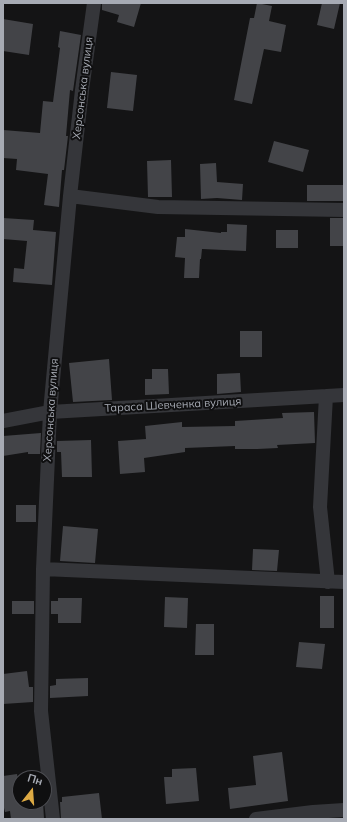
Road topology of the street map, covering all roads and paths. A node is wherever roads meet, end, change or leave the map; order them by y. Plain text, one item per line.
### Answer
1 (94, 3) edge
2 (70, 196) junction
3 (344, 210) edge
4 (344, 395) edge
5 (326, 396) junction
6 (50, 412) junction
7 (3, 421) edge
8 (43, 569) junction
9 (328, 582) junction
10 (344, 582) edge
11 (344, 810) edge
12 (53, 819) edge
13 (256, 819) edge

1 - 2 street, Херсонська вулиця
2 - 3 street
2 - 6 street, Херсонська вулиця
4 - 5 street, Тараса Шевченка вулиця
5 - 6 street, Тараса Шевченка вулиця
5 - 9 street
6 - 7 street, Тараса Шевченка вулиця
6 - 8 street, Херсонська вулиця
8 - 9 street
8 - 12 street, Херсонська вулиця
9 - 10 street
11 - 13 street

